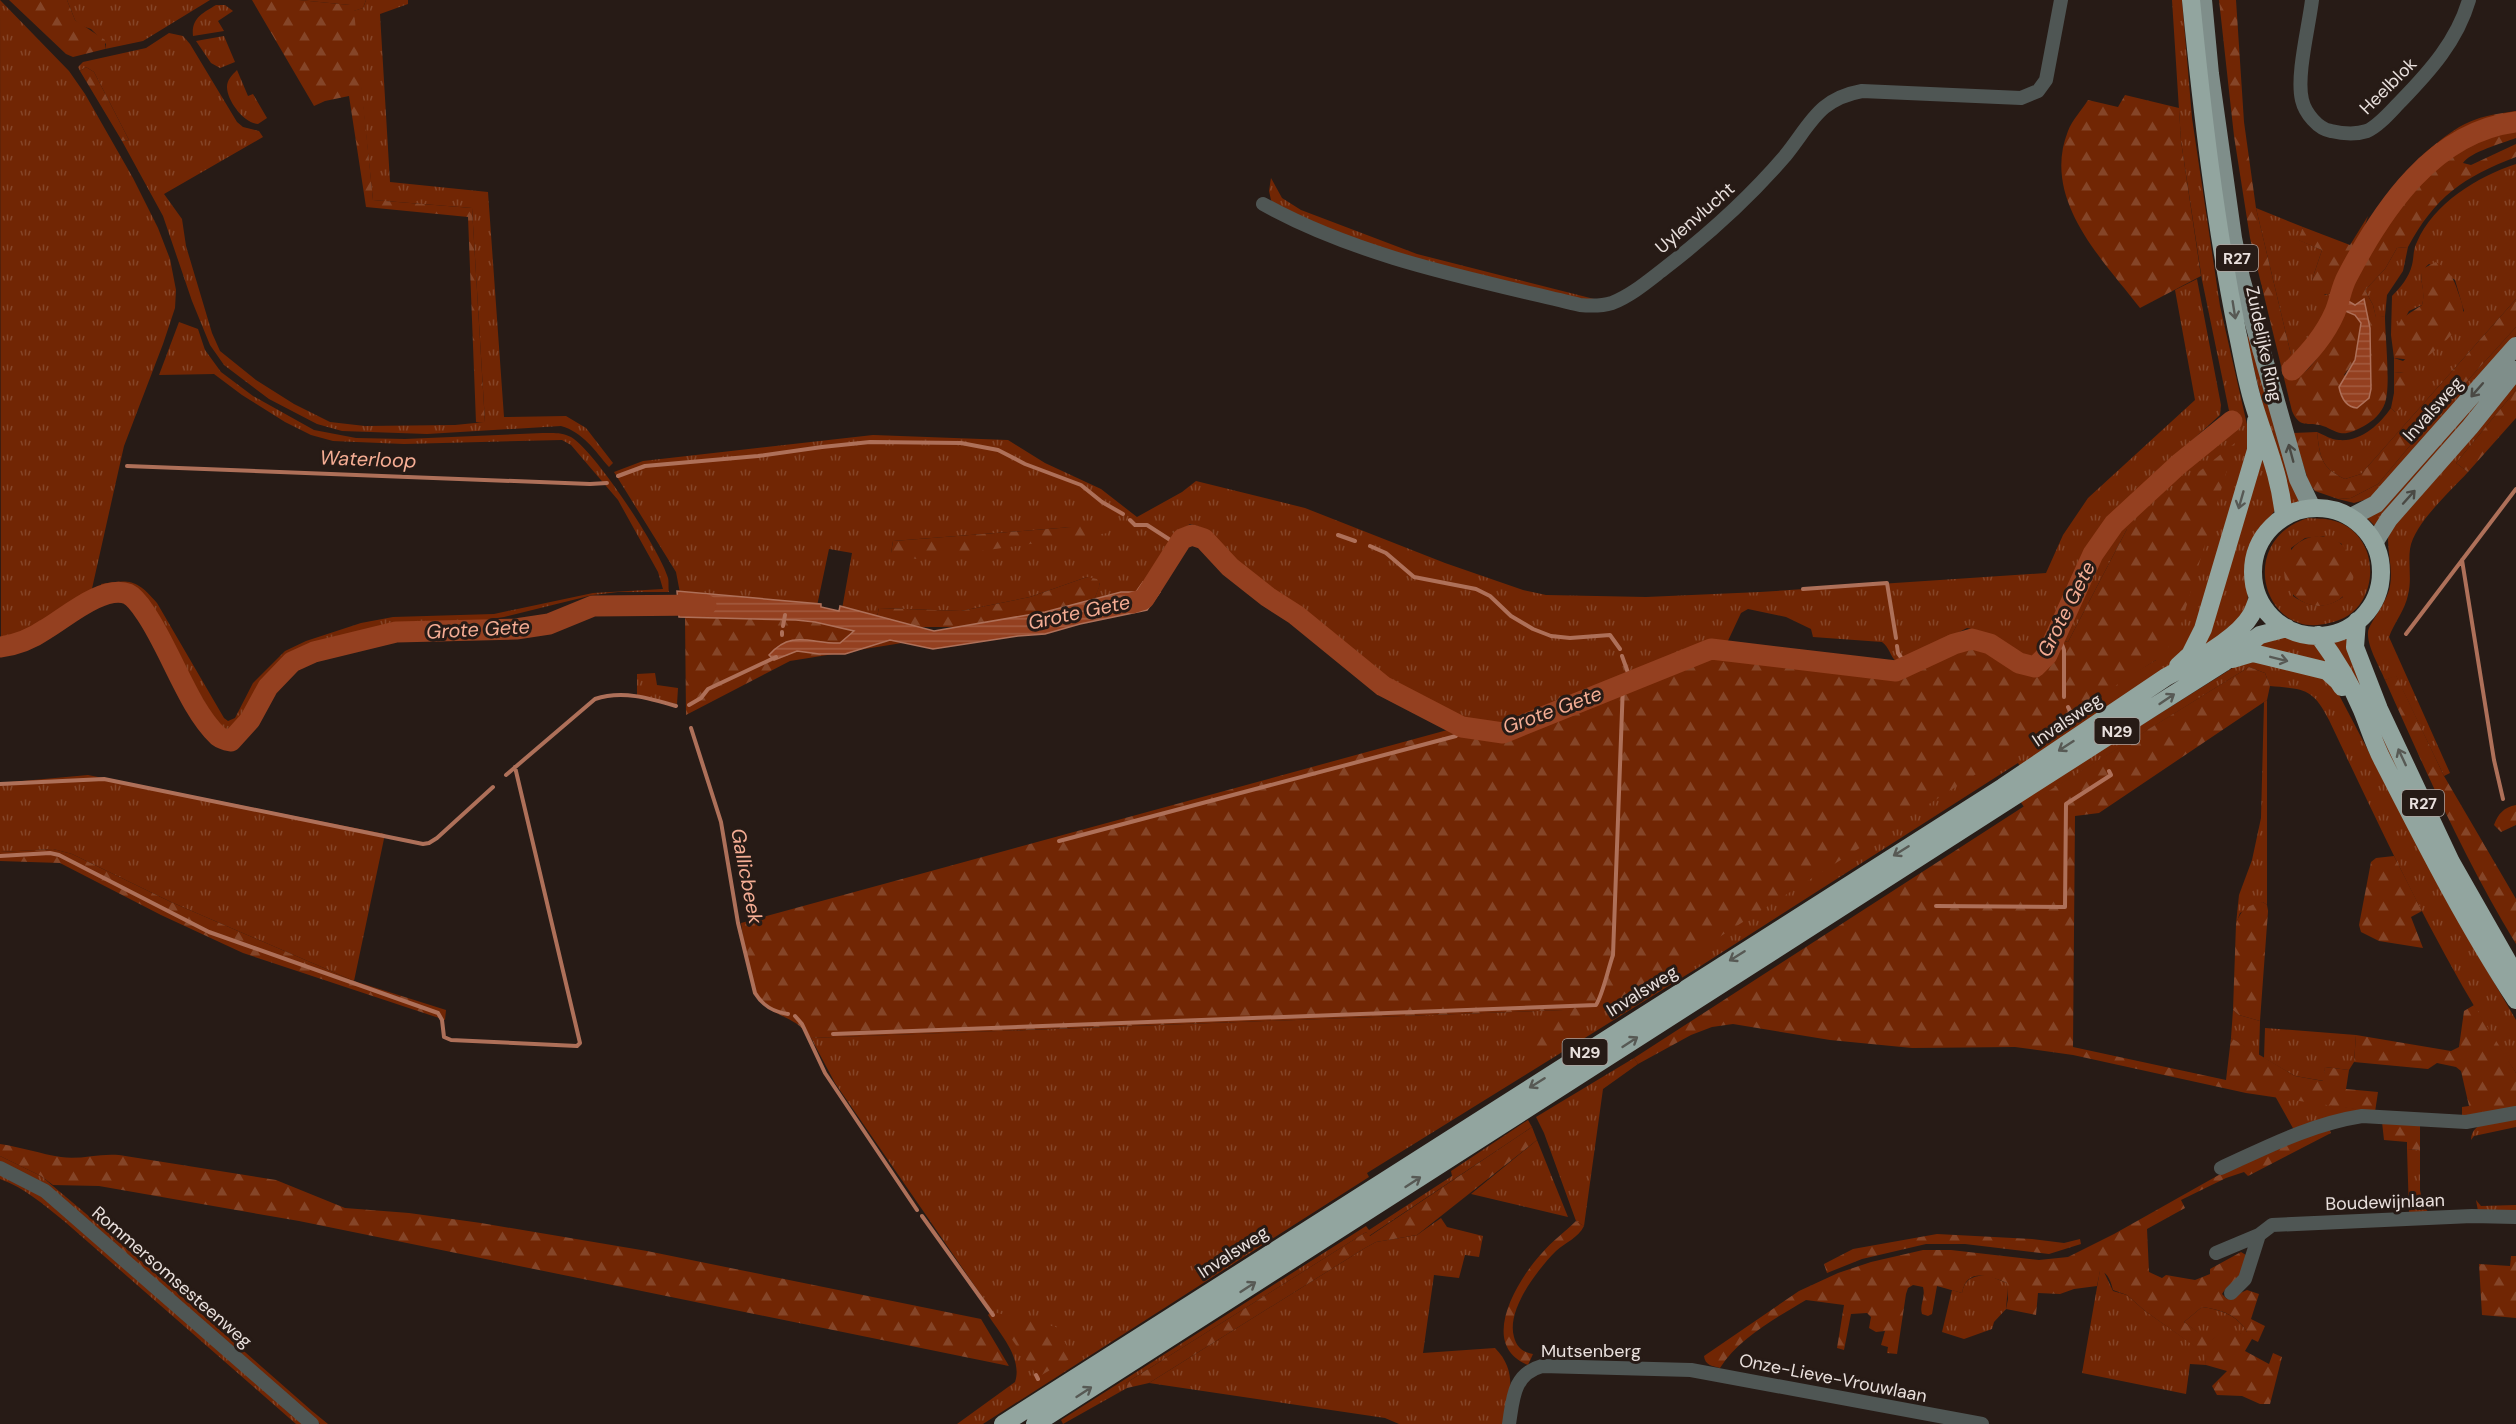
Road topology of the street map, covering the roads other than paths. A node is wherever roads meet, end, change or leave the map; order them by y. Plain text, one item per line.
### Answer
1 (2061, 0) edge
2 (2191, 0) edge
3 (2203, 0) edge
4 (2312, 0) edge
5 (2469, 0) edge
6 (1263, 204) dead end
7 (2516, 346) edge
8 (2516, 370) edge
9 (2253, 402) junction
10 (2312, 508) junction
11 (2284, 517) junction
12 (2351, 518) junction
13 (2374, 543) junction
14 (2258, 598) junction
15 (2357, 621) junction
16 (2287, 628) junction
17 (2318, 635) junction
18 (2223, 663) junction
19 (2166, 677) junction
20 (2369, 733) junction
21 (2516, 976) edge
22 (2516, 1000) edge
23 (2516, 1113) edge
24 (0, 1168) edge
25 (2221, 1168) dead end
26 (2516, 1217) edge
27 (2259, 1235) junction
28 (2216, 1253) dead end
29 (2231, 1293) dead end
30 (1677, 1368) joint
31 (312, 1424) edge
32 (1003, 1424) edge
33 (1035, 1424) edge
34 (1509, 1424) edge
35 (1982, 1424) edge

1 - 6 street, Uylenvlucht
2 -> 9 highway, Zuidelijke Ring / R27
10 -> 3 main road, Zuidelijke Ring / R27
4 - 5 street, Heelblok
7 -> 12 main road, Invalsweg
13 -> 8 main road
9 - 11 highway, Zuidelijke Ring / R27
9 -> 19 highway
10 - 11 highway, Invalsweg
10 - 12 highway, Invalsweg
11 - 14 highway, Invalsweg
12 - 13 highway, Invalsweg
13 - 15 highway, Invalsweg
14 - 16 highway, Invalsweg
14 - 19 highway, Invalsweg / N29
15 - 17 highway, Invalsweg
21 -> 15 highway, R27
16 - 17 highway, Invalsweg
16 - 18 highway, Invalsweg / N29
17 - 20 highway, R27
18 -> 20 highway
33 -> 18 highway, Invalsweg / N29
19 -> 32 highway, Invalsweg / N29
20 - 22 highway, R27
23 - 25 street
24 - 31 street, Rommersomsesteenweg
26 - 27 street, Boudewijnlaan
27 - 28 street, Boudewijnlaan
27 - 29 street
30 - 34 street, Mutsenberg
30 - 35 street, Onze-Lieve-Vrouwlaan

